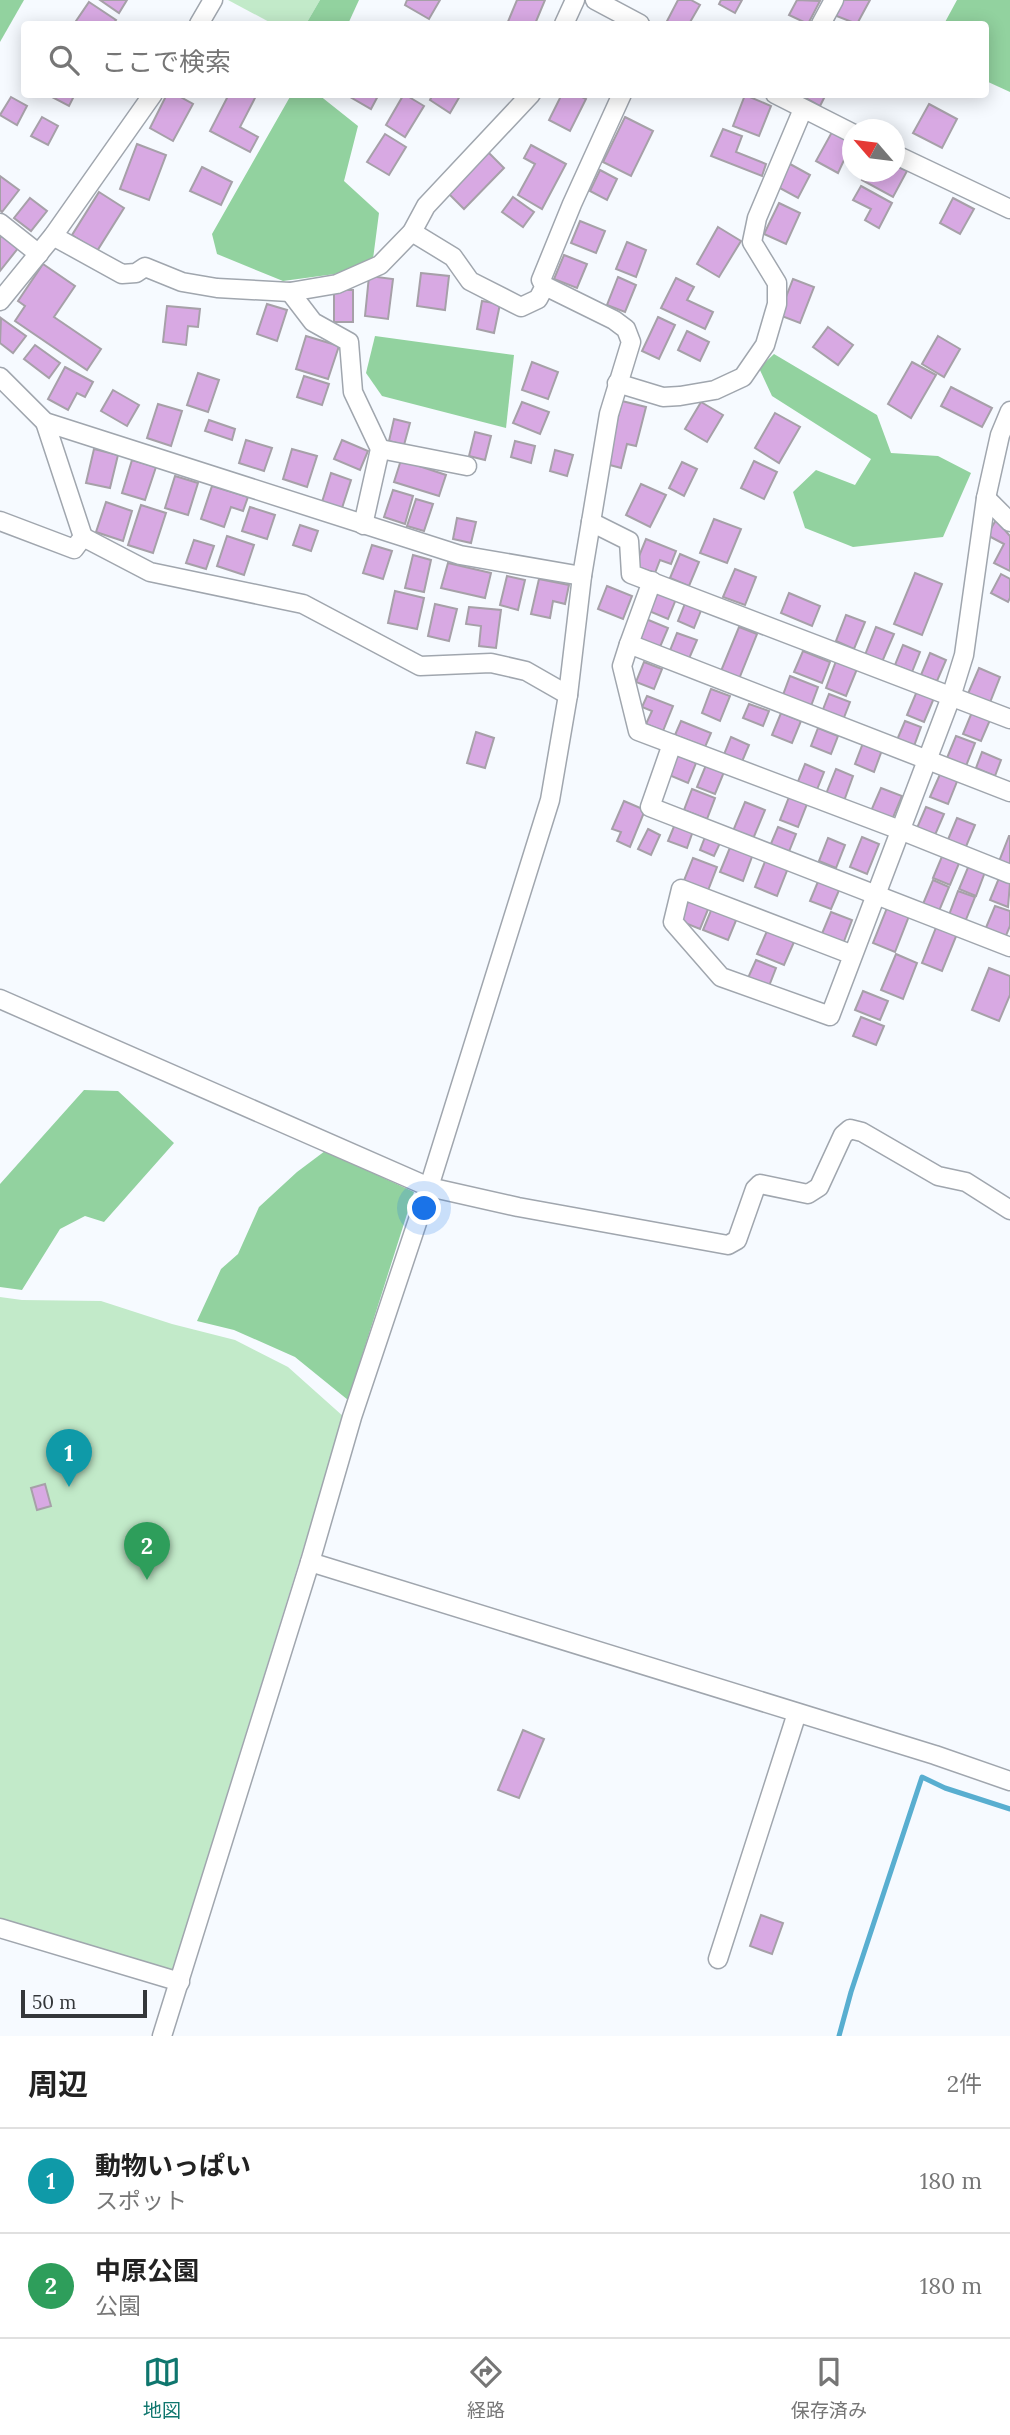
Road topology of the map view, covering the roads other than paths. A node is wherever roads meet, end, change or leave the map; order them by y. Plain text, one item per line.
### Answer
1 (214, 0) edge
2 (575, 0) edge
3 (595, 0) edge
4 (834, 0) edge
5 (201, 21) edge
6 (565, 21) edge
7 (634, 21) edge
8 (823, 21) edge
9 (150, 98) edge
10 (527, 98) edge
11 (620, 98) edge
12 (785, 98) edge
13 (803, 109) junction
14 (842, 128) edge
15 (905, 159) edge
16 (1010, 209) edge
17 (0, 223) edge
18 (412, 232) junction
19 (53, 236) junction
20 (39, 254) junction
21 (545, 286) junction
22 (290, 292) junction
23 (0, 302) edge
24 (0, 377) edge
25 (617, 383) junction
26 (1010, 411) edge
27 (45, 422) junction
28 (380, 449) junction
29 (467, 466) dead end
30 (986, 498) junction
31 (0, 522) edge
32 (591, 522) junction
33 (1010, 522) edge
34 (363, 525) junction
35 (83, 537) junction
36 (582, 576) junction
37 (652, 581) junction
38 (629, 644) junction
39 (568, 695) junction
40 (951, 697) junction
41 (1010, 719) edge
42 (672, 744) junction
43 (927, 759) junction
44 (1010, 792) edge
45 (900, 830) junction
46 (1010, 874) edge
47 (876, 893) junction
48 (1010, 947) edge
49 (853, 955) junction
50 (0, 999) edge
51 (429, 1187) junction
52 (1010, 1210) edge
53 (310, 1562) junction
54 (797, 1713) junction
55 (1010, 1781) edge
56 (0, 1928) edge
57 (718, 1959) dead end
58 (180, 1982) junction
59 (162, 2036) edge

1 - 5 street
2 - 6 street
3 - 7 street
4 - 8 street
9 - 19 street
10 - 18 street
11 - 21 street
12 - 13 street
13 - 14 street
13 - 25 street
15 - 16 street
17 - 20 street
18 - 21 street
18 - 22 street
19 - 20 street
19 - 22 street
20 - 23 street
21 - 25 street
22 - 28 street
24 - 27 street
25 - 32 street
26 - 30 street
27 - 34 street
27 - 35 street
28 - 29 street
28 - 34 street
30 - 33 street
30 - 40 street
31 - 35 street
32 - 36 street
32 - 37 street
34 - 36 street
35 - 39 street
36 - 39 street
37 - 38 street
37 - 40 street
38 - 42 street
38 - 43 street
39 - 51 street
40 - 41 street
40 - 43 street
42 - 45 street
42 - 47 street
43 - 44 street
43 - 45 street
45 - 46 street
45 - 47 street
47 - 48 street
47 - 49 street
49 - 49 street
50 - 51 street
51 - 52 street
51 - 53 street
53 - 54 street
53 - 58 street
54 - 55 street
54 - 57 street
56 - 58 street
58 - 59 street

